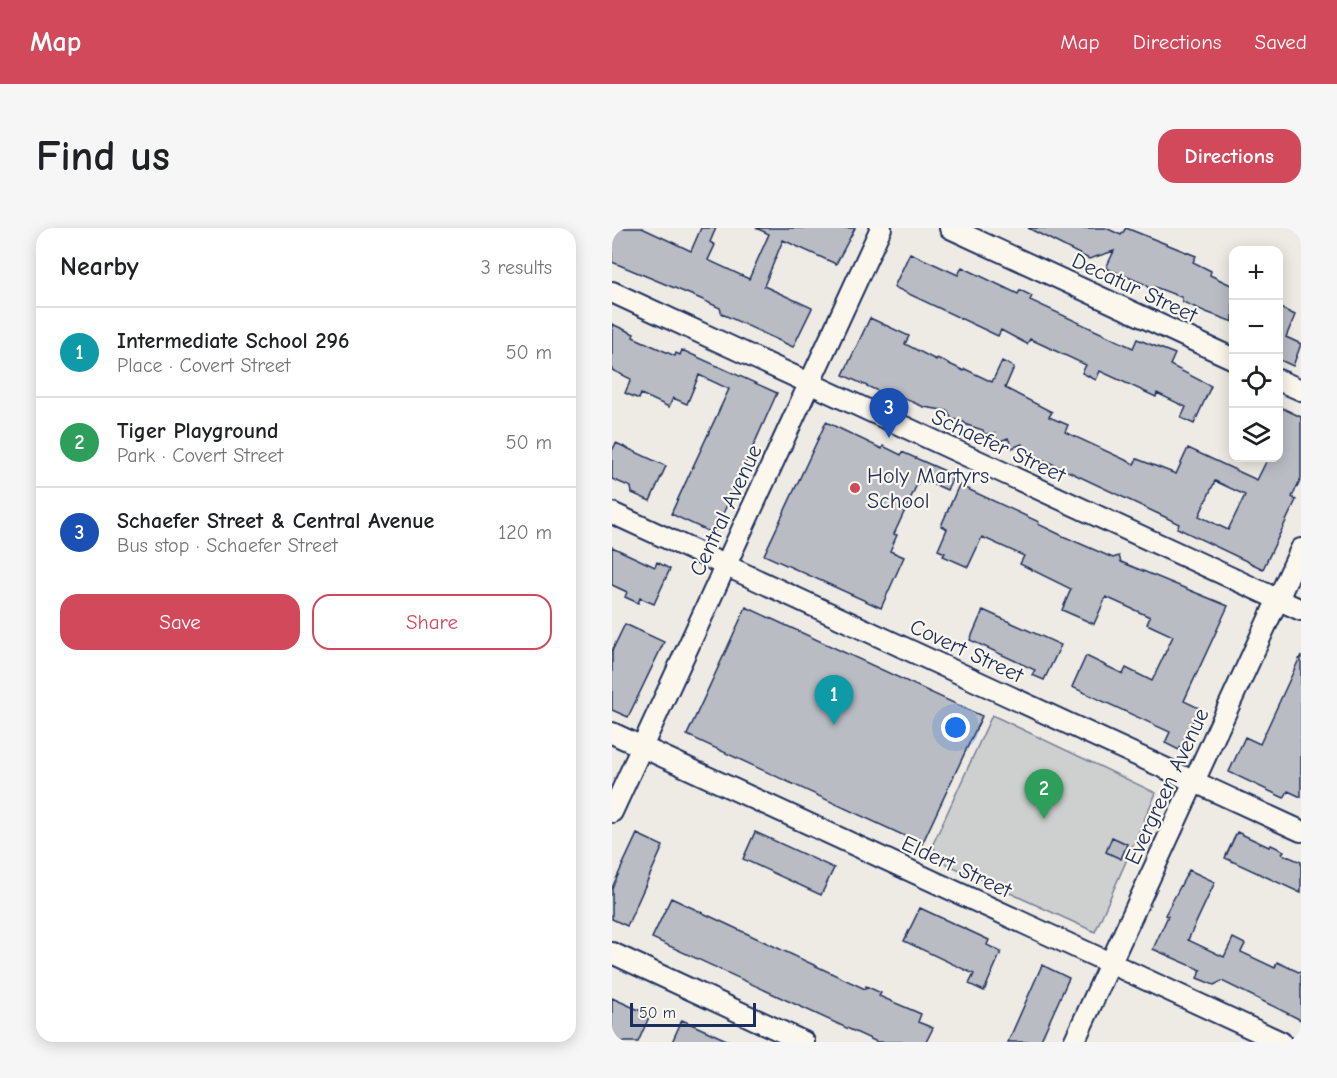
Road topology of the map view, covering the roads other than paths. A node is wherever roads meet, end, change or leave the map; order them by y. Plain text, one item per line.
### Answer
1 (881, 228) edge
2 (950, 228) edge
3 (612, 292) edge
4 (1229, 357) edge
5 (1283, 382) edge
6 (810, 384) junction
7 (1301, 390) edge
8 (612, 513) edge
9 (1301, 549) edge
10 (726, 565) junction
11 (1278, 600) junction
12 (1301, 610) edge
13 (612, 733) edge
14 (642, 747) junction
15 (1194, 781) junction
16 (612, 812) edge
17 (1301, 831) edge
18 (612, 953) edge
19 (1110, 963) junction
20 (804, 1042) edge
21 (1074, 1042) edge
22 (1281, 1042) edge

1 - 6 street, Central Avenue
2 - 4 street, Decatur Street
3 - 6 street, Schaefer Street
5 - 7 street
6 - 10 street, Central Avenue
6 - 11 street, Schaefer Street
8 - 10 street, Covert Street
9 - 11 street, Evergreen Avenue
10 - 14 street, Central Avenue
10 - 15 street, Covert Street
11 - 12 street, Schaefer Street
11 - 15 street, Evergreen Avenue
13 - 14 street, Eldert Street
14 - 16 street, Central Avenue
14 - 19 street, Eldert Street
15 - 17 street, Covert Street
15 - 19 street, Evergreen Avenue
18 - 20 street
19 - 21 street, Evergreen Avenue
19 - 22 street, Eldert Street

